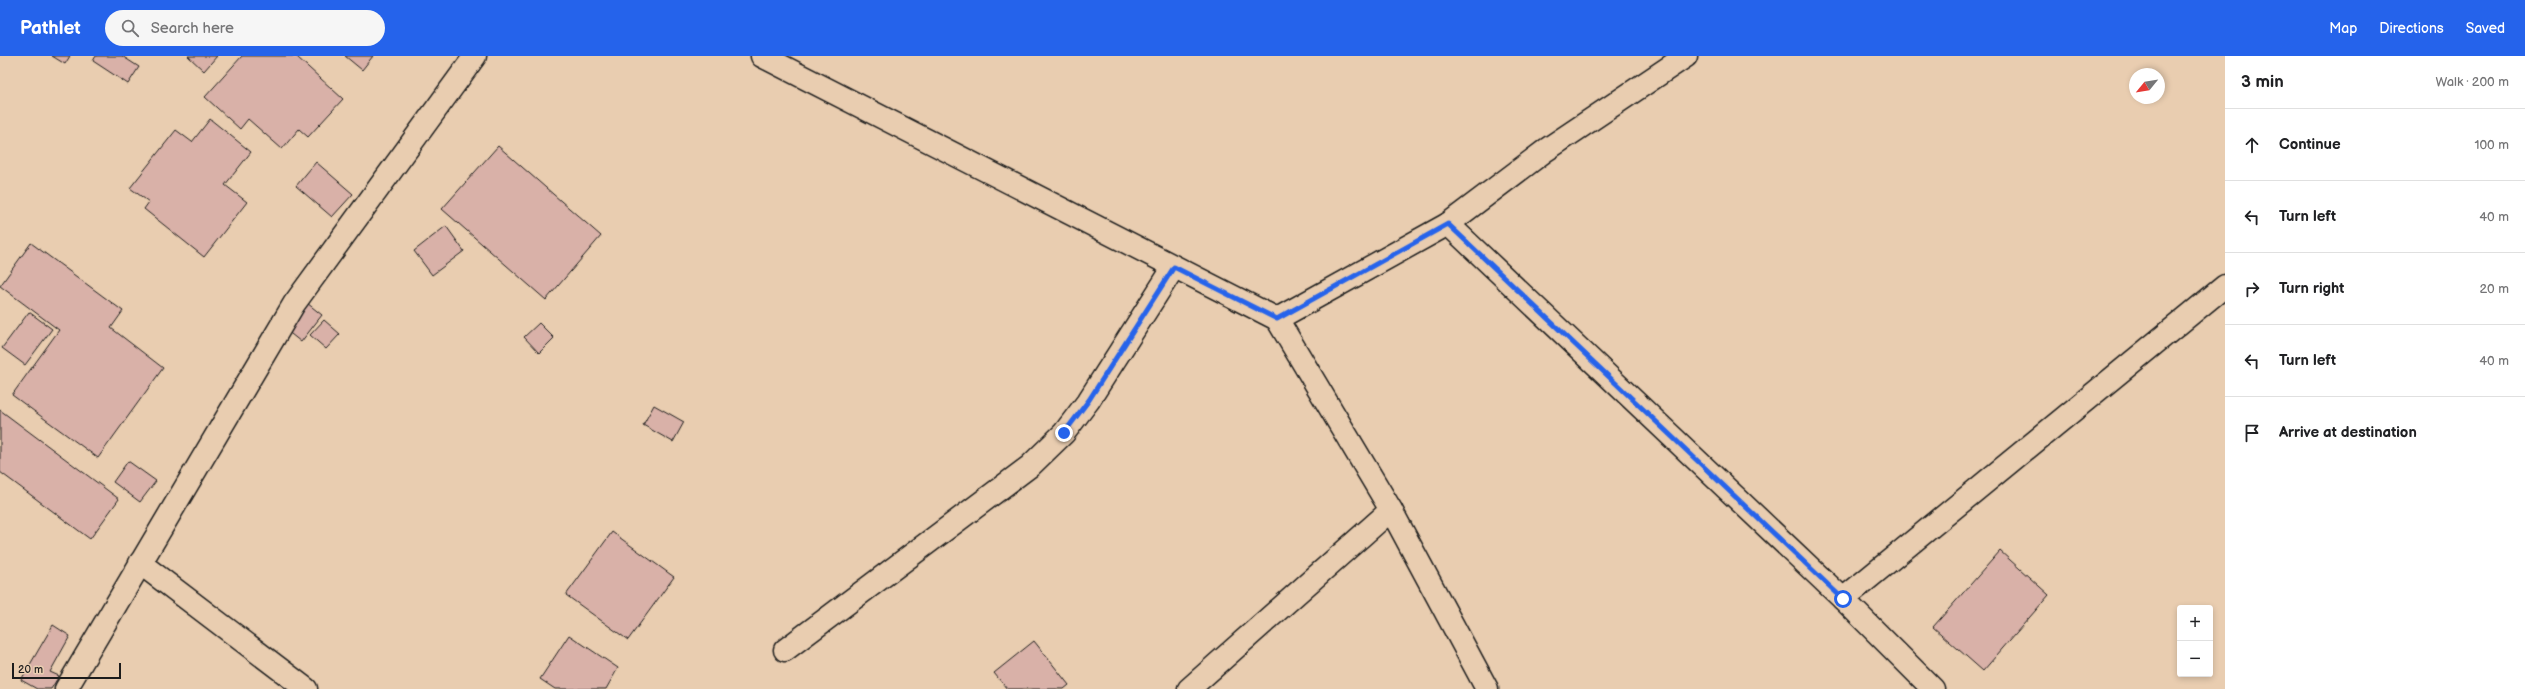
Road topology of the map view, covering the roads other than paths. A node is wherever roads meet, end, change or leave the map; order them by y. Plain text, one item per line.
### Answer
1 (475, 56) edge
2 (762, 56) edge
3 (1686, 56) edge
4 (1448, 224) junction
5 (1174, 267) junction
6 (2225, 286) edge
7 (1277, 319) junction
8 (1391, 510) junction
9 (140, 563) junction
10 (1843, 599) junction
11 (785, 650) dead end
12 (66, 689) edge
13 (306, 689) edge
14 (1189, 689) edge
15 (1487, 689) edge
16 (1933, 689) edge

1 - 9 street
2 - 5 street
3 - 4 street
4 - 7 street
4 - 10 street
5 - 7 street
5 - 11 street
6 - 10 street
7 - 8 street
8 - 14 street
8 - 15 street
9 - 12 street
9 - 13 street
10 - 16 street

